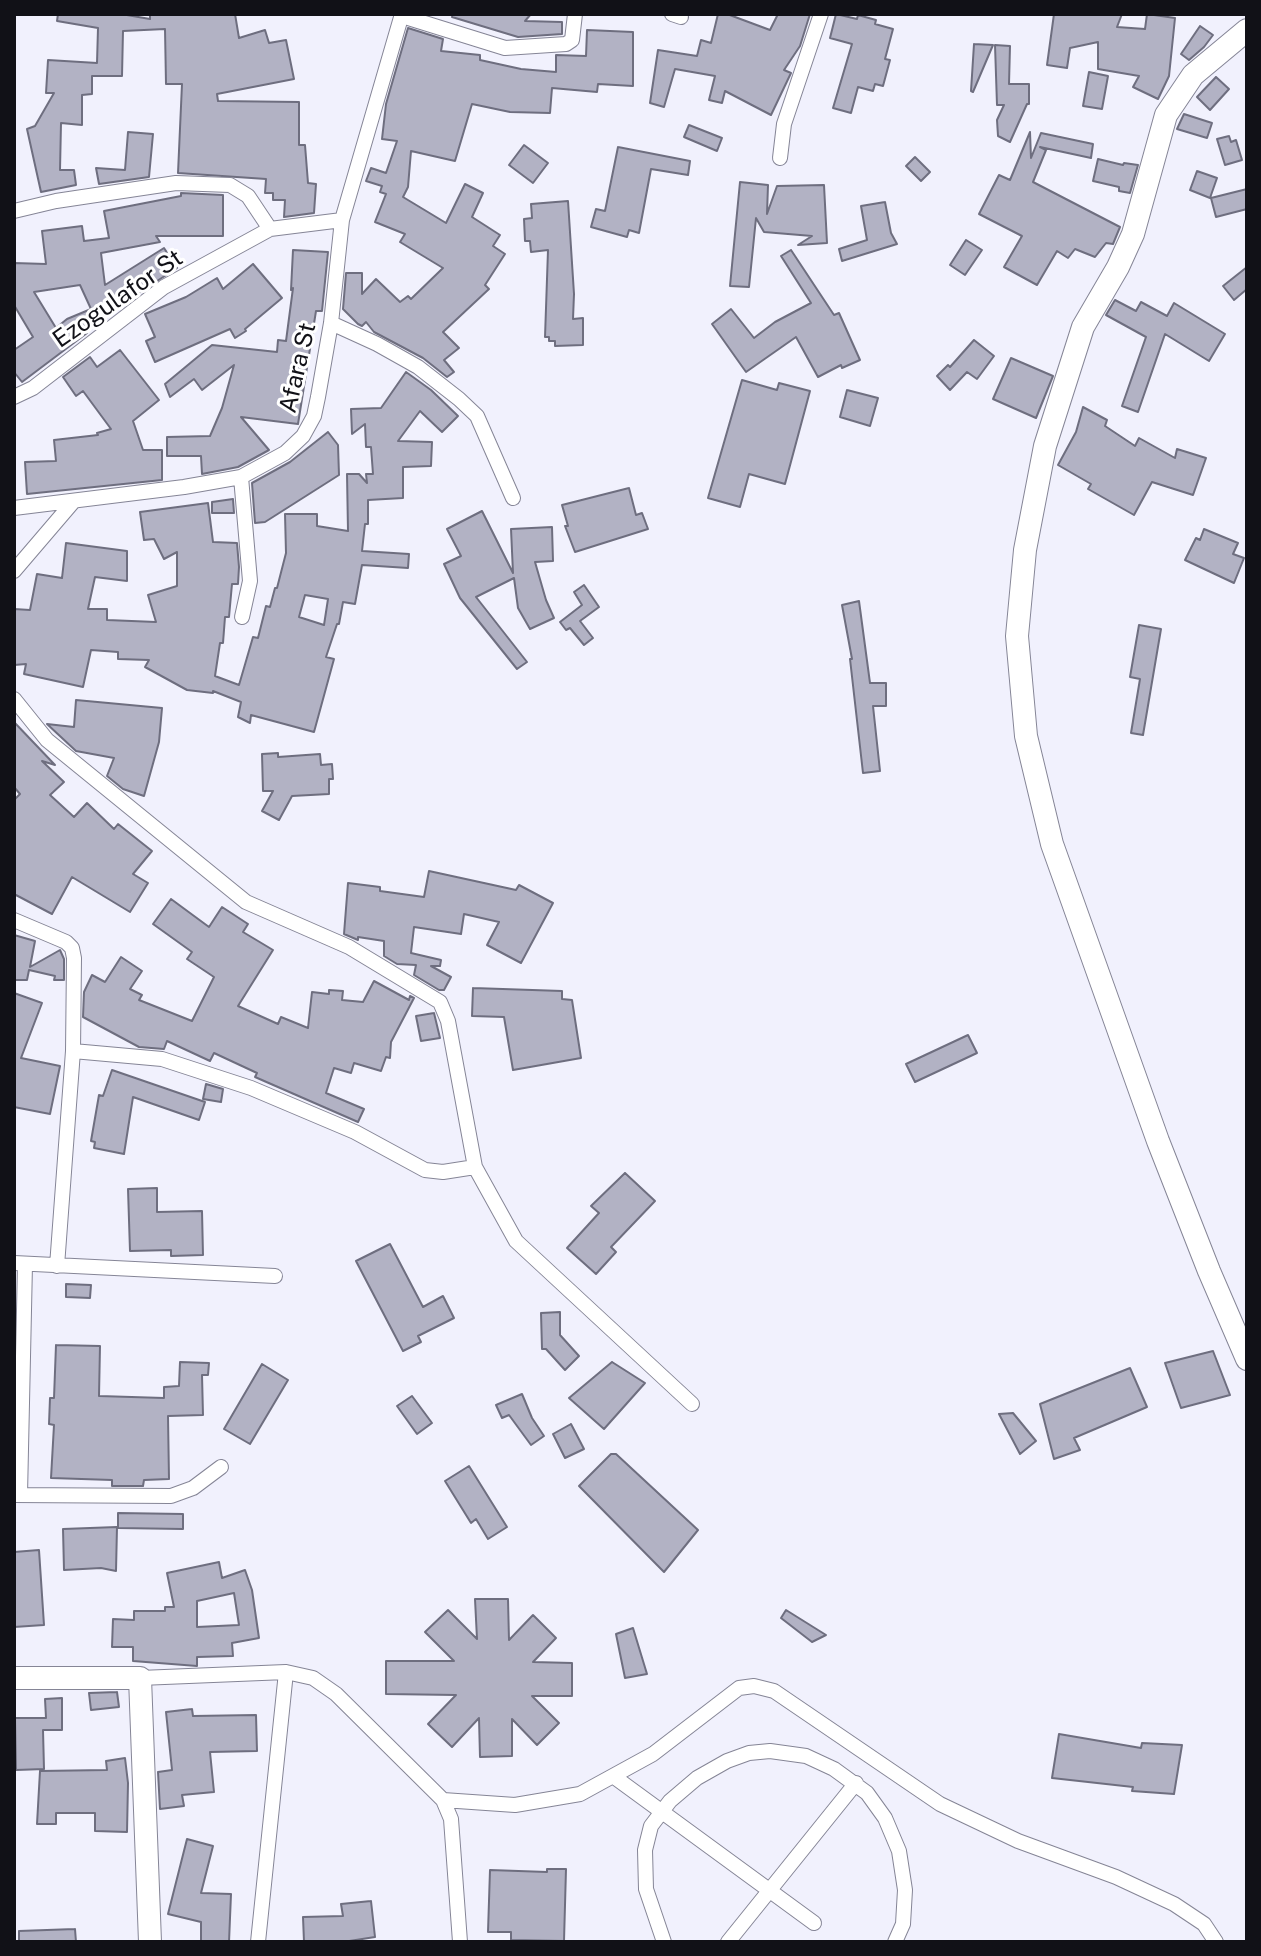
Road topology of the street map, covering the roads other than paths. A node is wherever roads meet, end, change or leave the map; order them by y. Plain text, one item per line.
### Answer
1 (575, 14) edge
2 (821, 14) edge
3 (402, 15) edge
4 (1247, 30) edge
5 (780, 158) dead end
6 (14, 211) edge
7 (342, 220) junction
8 (270, 229) junction
9 (331, 323) junction
10 (14, 397) edge
11 (241, 477) junction
12 (513, 498) dead end
13 (73, 502) junction
14 (14, 508) edge
15 (14, 571) edge
16 (242, 617) dead end
17 (14, 699) edge
18 (14, 920) edge
19 (73, 1051) junction
20 (475, 1167) junction
21 (19, 1264) edge
22 (57, 1266) junction
23 (275, 1276) dead end
24 (1247, 1359) edge
25 (692, 1404) dead end
26 (221, 1467) dead end
27 (17, 1495) edge
28 (286, 1672) junction
29 (14, 1678) edge
30 (140, 1678) junction
31 (613, 1776) junction
32 (856, 1783) junction
33 (443, 1800) junction
34 (661, 1812) junction
35 (770, 1890) junction
36 (814, 1923) dead end
37 (150, 1942) edge
38 (258, 1942) edge
39 (460, 1942) edge
40 (664, 1942) edge
41 (728, 1942) edge
42 (895, 1942) edge
43 (1216, 1942) edge

1 - 3 street
2 - 5 street
3 - 7 street, Afara St
4 - 24 street
6 - 8 street
7 - 8 street, Ezogulafor St
7 - 9 street, Afara St
8 - 10 street, Ezogulafor St
9 - 11 street, Afara St
9 - 12 street
11 - 13 street, Afara St
11 - 16 street
13 - 14 street, Afara St
13 - 15 street
17 - 20 street
18 - 19 street
19 - 20 street
19 - 22 street
20 - 25 street
21 - 22 street
21 - 27 street
22 - 23 street
26 - 27 street
28 - 30 street
28 - 33 street
28 - 38 street
29 - 30 street
30 - 37 street
31 - 33 street
31 - 34 street
31 - 43 street
32 - 34 street
32 - 35 street
32 - 42 street
33 - 39 street
34 - 35 street
34 - 40 street
35 - 36 street
35 - 41 street

